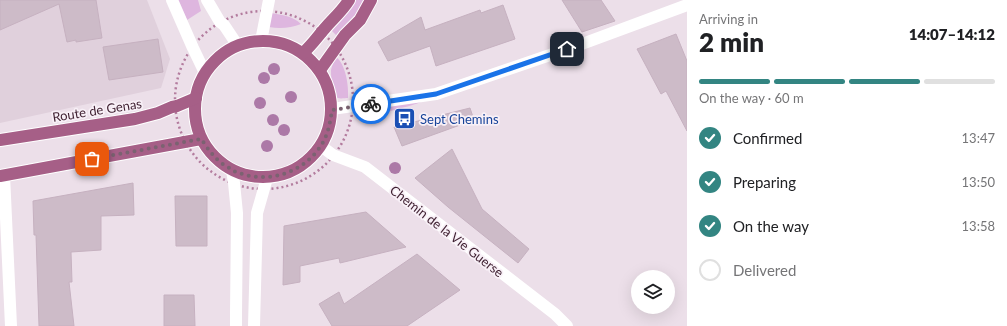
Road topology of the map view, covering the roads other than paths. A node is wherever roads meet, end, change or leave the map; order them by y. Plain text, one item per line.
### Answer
1 (172, 0) edge
2 (207, 0) edge
3 (350, 0) edge
4 (371, 0) edge
5 (268, 5) edge
6 (687, 5) edge
7 (261, 40) junction
8 (238, 46) junction
9 (303, 53) junction
10 (320, 70) junction
11 (205, 73) junction
12 (196, 98) junction
13 (332, 110) junction
14 (201, 139) junction
15 (0, 140) edge
16 (321, 146) junction
17 (232, 170) junction
18 (2, 175) edge
19 (265, 183) junction
20 (11, 326) edge
21 (236, 326) edge
22 (254, 326) edge
23 (567, 326) edge

1 - 11 street
2 - 8 street
3 - 9 main road
4 - 10 main road
5 - 7 street
6 - 13 street
7 - 8 main road
7 - 9 main road
8 - 11 main road
9 - 10 main road
10 - 13 main road
11 - 12 main road
12 - 14 main road
12 - 15 main road, Route de Genas
13 - 16 main road
14 - 17 main road
14 - 18 main road
16 - 19 main road
16 - 23 street, Chemin de la Vie Guerse
17 - 19 main road
17 - 21 street
18 - 20 street
19 - 22 street

